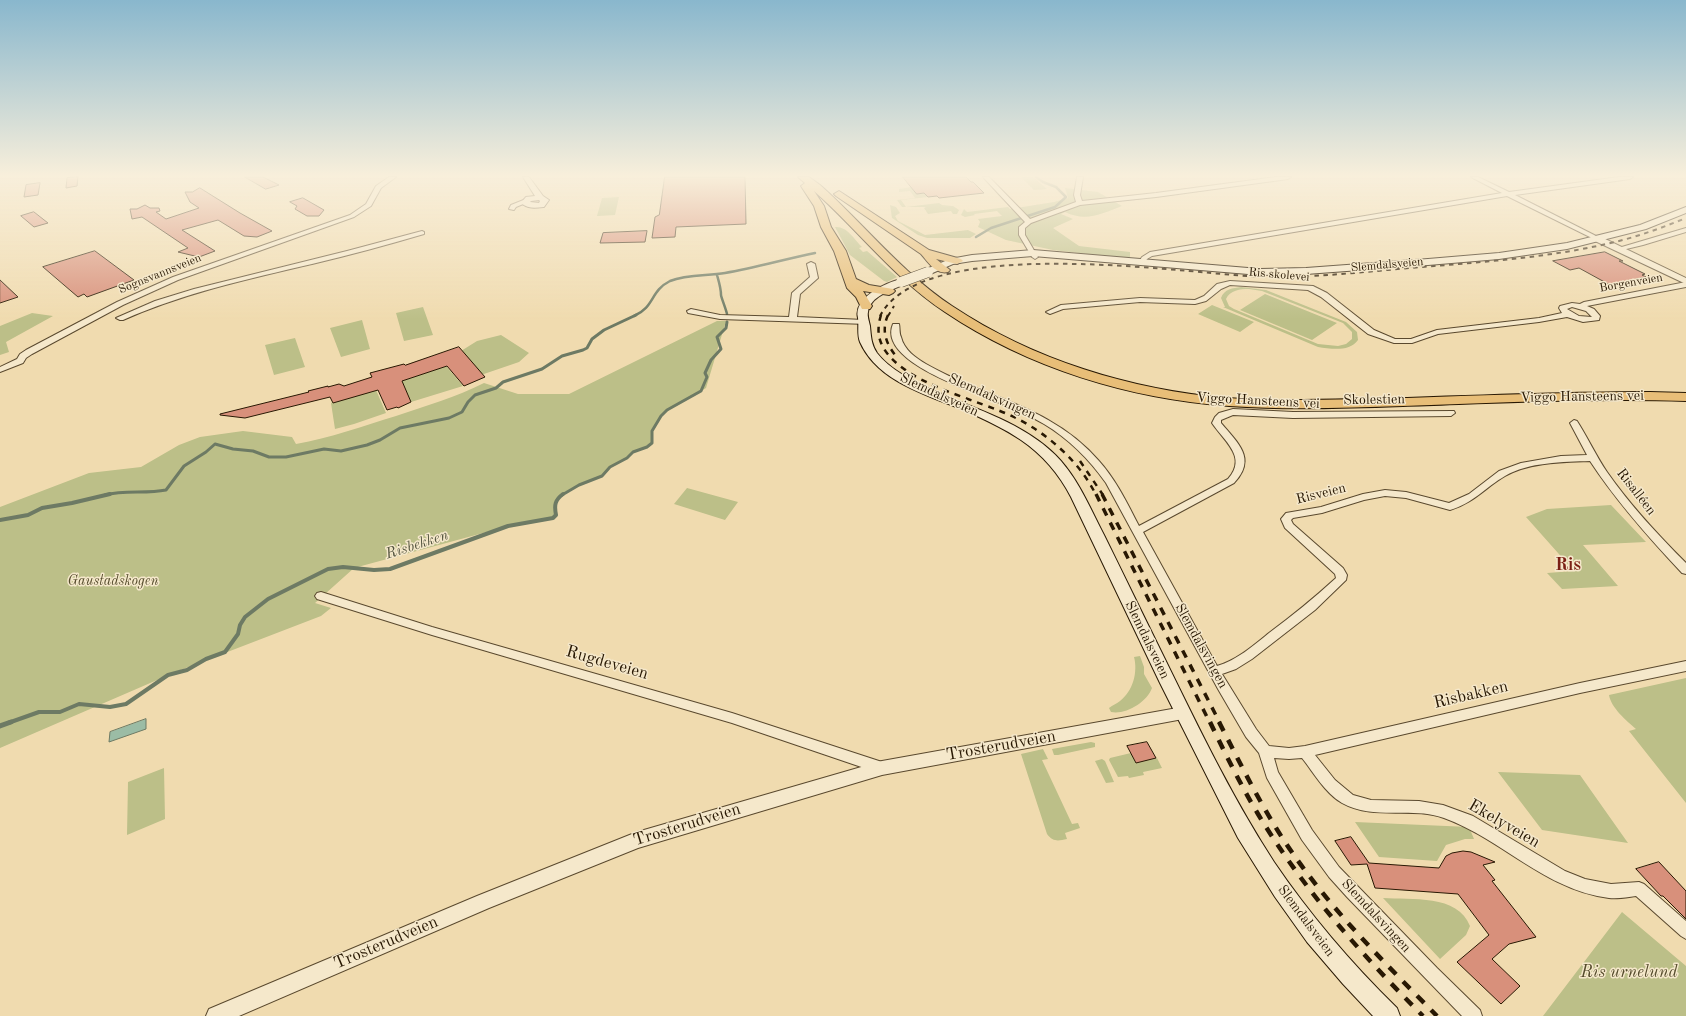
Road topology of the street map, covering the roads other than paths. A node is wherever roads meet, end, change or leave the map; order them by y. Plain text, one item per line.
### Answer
1 (329, 224) edge
2 (825, 224) edge
3 (855, 224) edge
4 (867, 224) edge
5 (885, 224) edge
6 (1025, 224) edge
7 (1327, 224) edge
8 (1569, 224) edge
9 (1649, 224) edge
10 (1686, 230) edge
11 (422, 233) dead end
12 (1598, 239) junction
13 (1618, 249) junction
14 (925, 252) junction
15 (1034, 255) junction
16 (956, 260) junction
17 (1142, 263) junction
18 (811, 264) dead end
19 (936, 270) junction
20 (850, 281) junction
21 (1686, 282) edge
22 (891, 288) junction
23 (866, 306) junction
24 (1582, 307) junction
25 (691, 310) dead end
26 (1050, 312) dead end
27 (1568, 314) junction
28 (120, 318) dead end
29 (793, 320) junction
30 (864, 322) junction
31 (896, 326) dead end
32 (0, 370) edge
33 (1686, 390) edge
34 (1686, 397) edge
35 (1451, 413) dead end
36 (1574, 423) dead end
37 (1592, 458) junction
38 (1137, 531) junction
39 (1686, 570) edge
40 (321, 596) dead end
41 (1686, 666) edge
42 (1214, 672) junction
43 (1183, 713) junction
44 (1265, 750) junction
45 (1305, 752) junction
46 (882, 768) junction
47 (1686, 931) edge
48 (216, 1016) edge
49 (1389, 1016) edge
50 (1474, 1016) edge

1 - 32 street, Sognsvannsveien
2 - 20 highway
3 - 34 highway, Viggo Hansteens vei
4 - 33 highway, Viggo Hansteens vei
5 - 14 highway
6 - 15 street
7 - 17 street
8 - 12 street
9 - 12 main road, Slemdalsveien
10 - 13 street
11 - 28 street, Sognsvannsveien
12 - 13 street
12 - 17 main road, Slemdalsveien
13 - 21 street
14 - 16 highway
14 - 19 highway
15 - 16 main road, Slemdalsveien
15 - 17 main road, Slemdalsveien
15 - 19 main road, Slemdalsveien
16 - 19 main road, Slemdalsveien
18 - 29 street
19 - 22 main road, Slemdalsveien, bridge
20 - 22 highway
20 - 23 highway
21 - 24 street, Borgenveien
22 - 23 main road, Slemdalsveien
22 - 30 main road, Slemdalsveien
23 - 30 main road, Slemdalsveien
24 - 27 street, Borgenveien
24 - 27 street
25 - 29 street
26 - 27 street, Ris skolevei
29 - 30 street
30 - 43 main road, Slemdalsveien
31 - 38 street, Slemdalsvingen
35 - 38 street, Skolestien
36 - 37 street, Risalléen
37 - 39 street, Risalléen
37 - 42 street, Risveien
38 - 42 street, Slemdalsvingen
40 - 46 street, Rugdeveien
41 - 45 street, Risbakken
42 - 44 street, Slemdalsvingen
43 - 46 street, Trosterudveien
43 - 49 main road, Slemdalsveien
44 - 45 street, Risbakken
44 - 50 street, Slemdalsvingen
45 - 47 street, Ekelyveien
46 - 48 street, Trosterudveien

